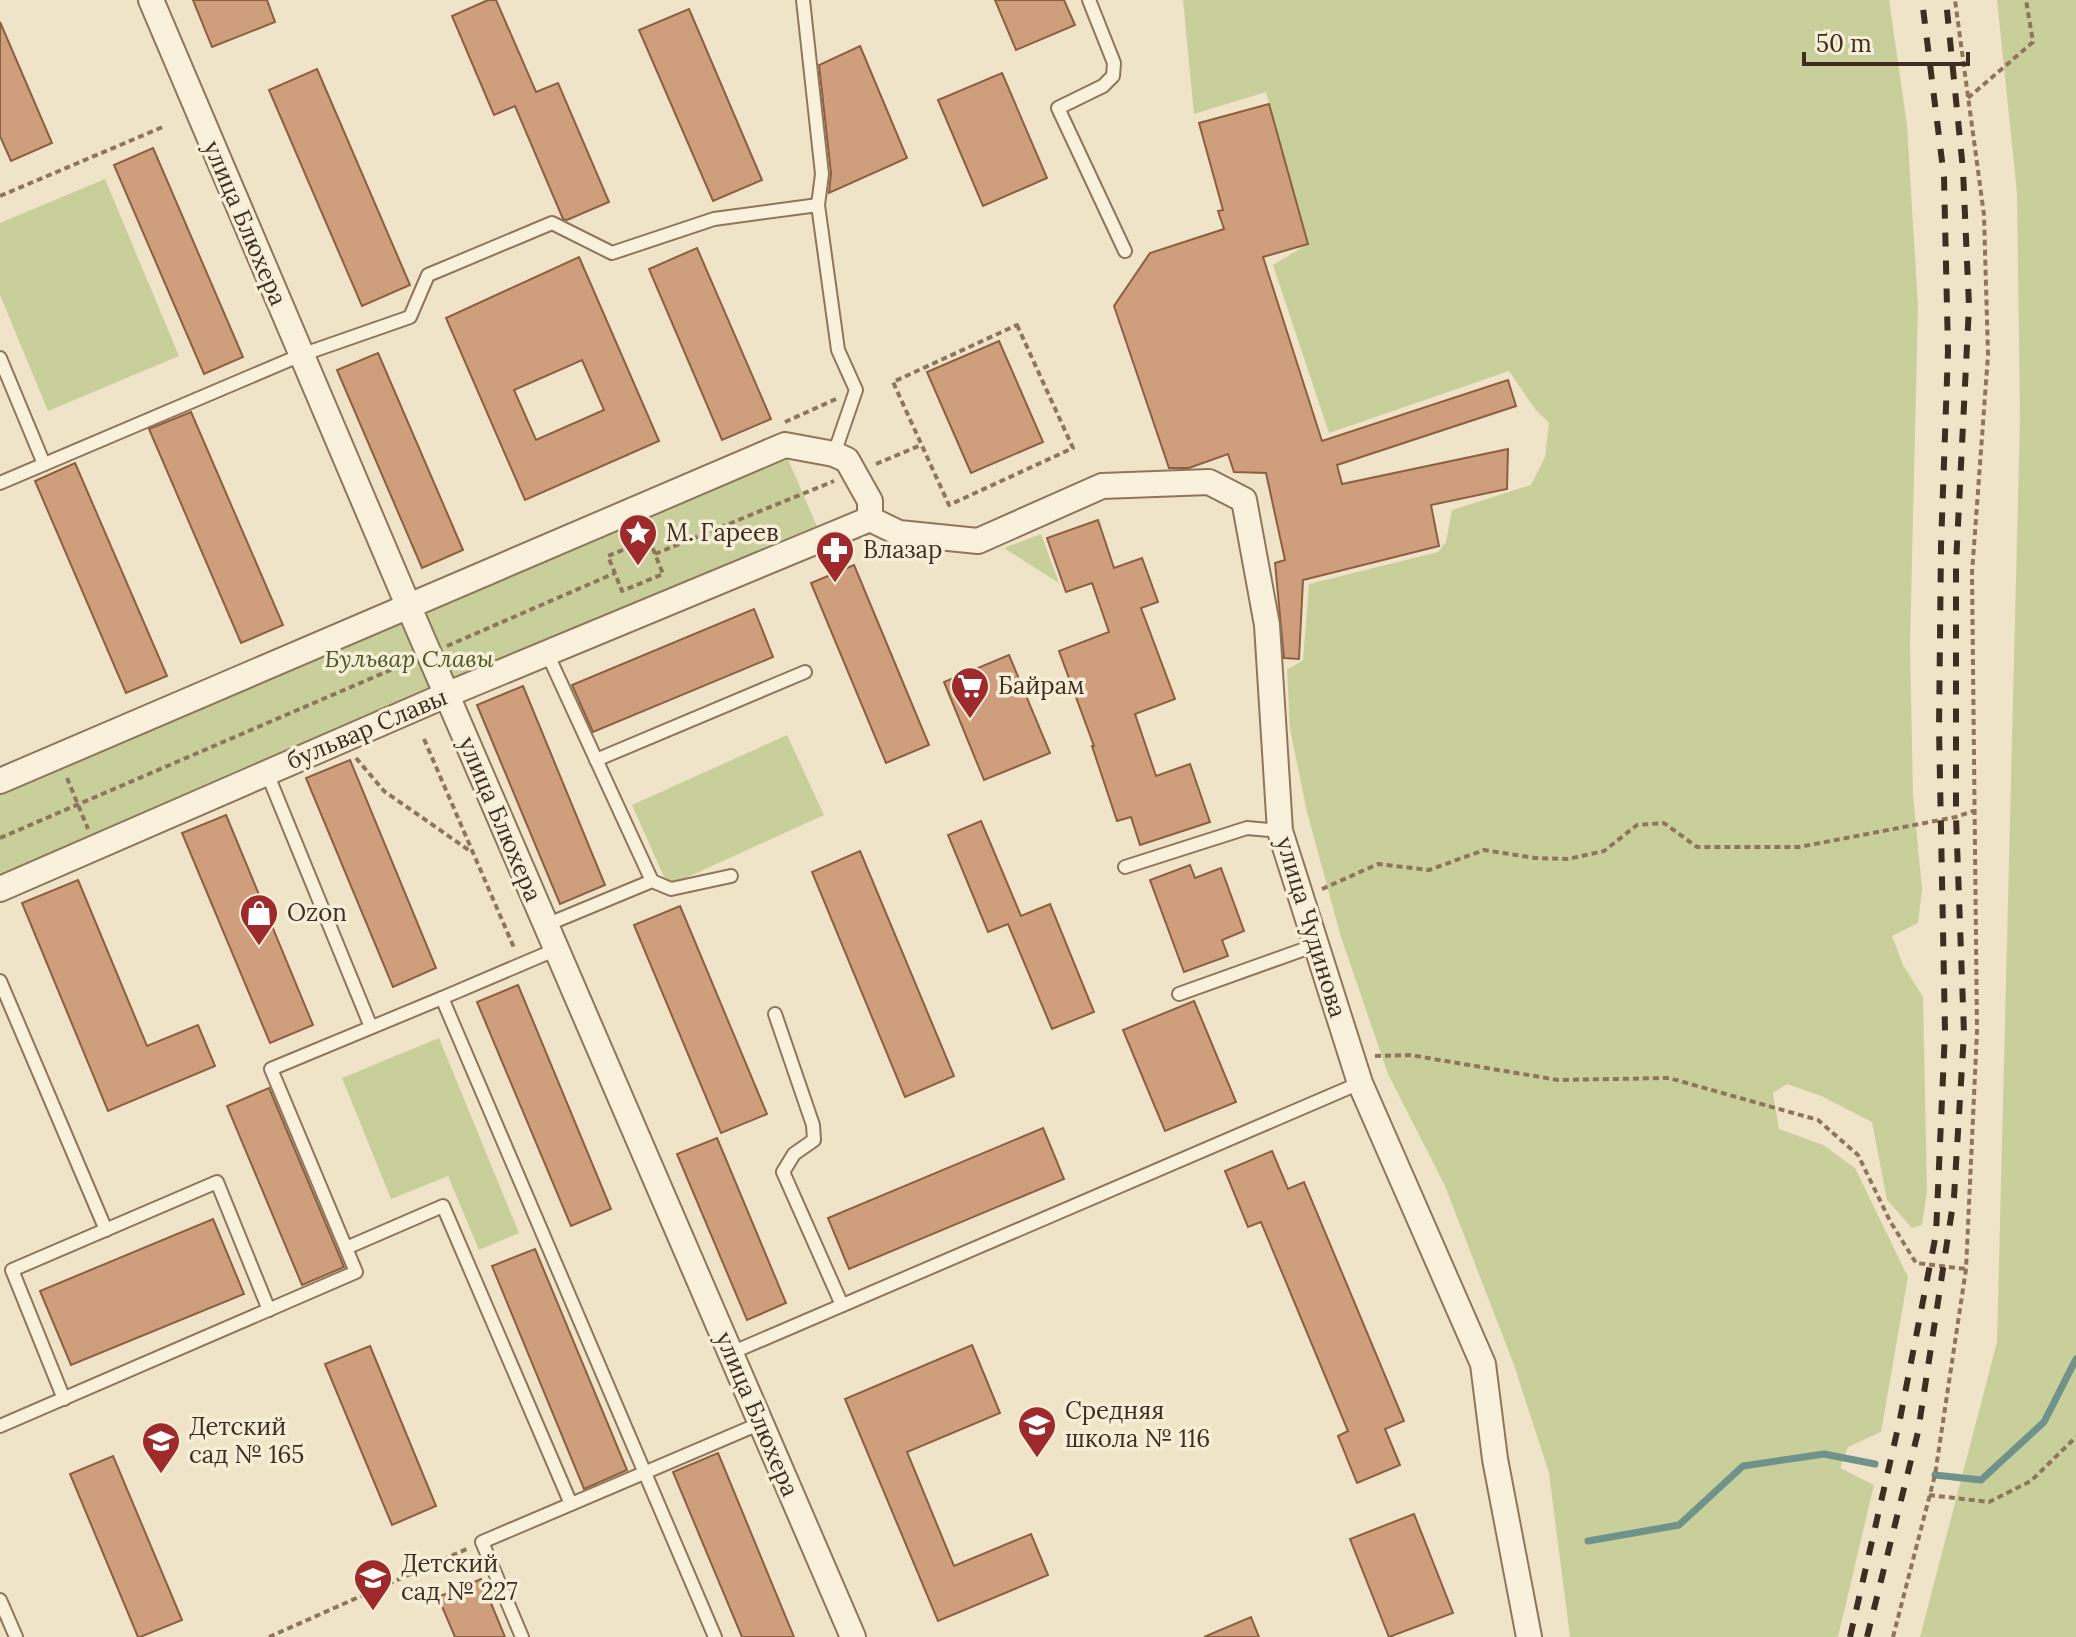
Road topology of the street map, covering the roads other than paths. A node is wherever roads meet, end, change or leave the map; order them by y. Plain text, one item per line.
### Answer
1 (151, 0) edge
2 (803, 0) edge
3 (1089, 0) edge
4 (818, 205) junction
5 (1125, 251) dead end
6 (301, 355) junction
7 (0, 358) edge
8 (834, 454) junction
9 (44, 464) junction
10 (0, 483) edge
11 (870, 519) junction
12 (408, 605) junction
13 (547, 653) junction
14 (805, 672) dead end
15 (446, 695) junction
16 (596, 760) junction
17 (267, 773) junction
18 (0, 781) edge
19 (1280, 831) junction
20 (1125, 867) dead end
21 (731, 876) dead end
22 (652, 881) junction
23 (0, 889) edge
24 (546, 925) junction
25 (1316, 945) junction
26 (557, 949) junction
27 (0, 981) edge
28 (1179, 994) dead end
29 (442, 998) junction
30 (775, 1014) dead end
31 (371, 1027) junction
32 (1360, 1083) junction
33 (106, 1230) junction
34 (346, 1248) junction
35 (842, 1305) junction
36 (269, 1310) junction
37 (731, 1353) junction
38 (64, 1399) junction
39 (761, 1423) junction
40 (0, 1426) edge
41 (645, 1472) junction
42 (571, 1504) junction
43 (0, 1600) edge
44 (16, 1637) edge
45 (522, 1637) edge
46 (715, 1637) edge
47 (853, 1637) edge
48 (1529, 1637) edge

1 - 6 street, улица Блюхера
2 - 4 lane
3 - 5 lane
4 - 6 lane
4 - 8 lane
6 - 9 lane
6 - 12 street, улица Блюхера
7 - 9 lane
8 - 11 street
8 - 12 street
9 - 10 lane
11 - 13 street, бульвар Славы
11 - 19 street, улица Чудинова
12 - 15 street, улица Блюхера
12 - 18 street
13 - 15 street, бульвар Славы
13 - 16 lane
14 - 16 lane
15 - 17 street, бульвар Славы
15 - 24 street, улица Блюхера
16 - 22 lane
17 - 23 street, бульвар Славы
17 - 31 lane
19 - 20 lane
19 - 25 street, улица Чудинова
21 - 22 lane
22 - 24 lane
24 - 26 street, улица Блюхера
25 - 28 lane
25 - 32 street, улица Чудинова
26 - 29 lane
26 - 37 street, улица Блюхера
27 - 33 lane
29 - 31 lane
29 - 41 lane
30 - 35 lane
31 - 34 lane
32 - 35 lane
32 - 48 street, улица Чудинова
33 - 36 lane
33 - 38 lane
34 - 36 lane
34 - 42 lane
35 - 37 lane
36 - 38 lane
37 - 39 street, улица Блюхера
38 - 40 lane
39 - 41 lane
39 - 47 street, улица Блюхера
41 - 42 lane
41 - 46 lane
42 - 45 lane
43 - 44 lane

